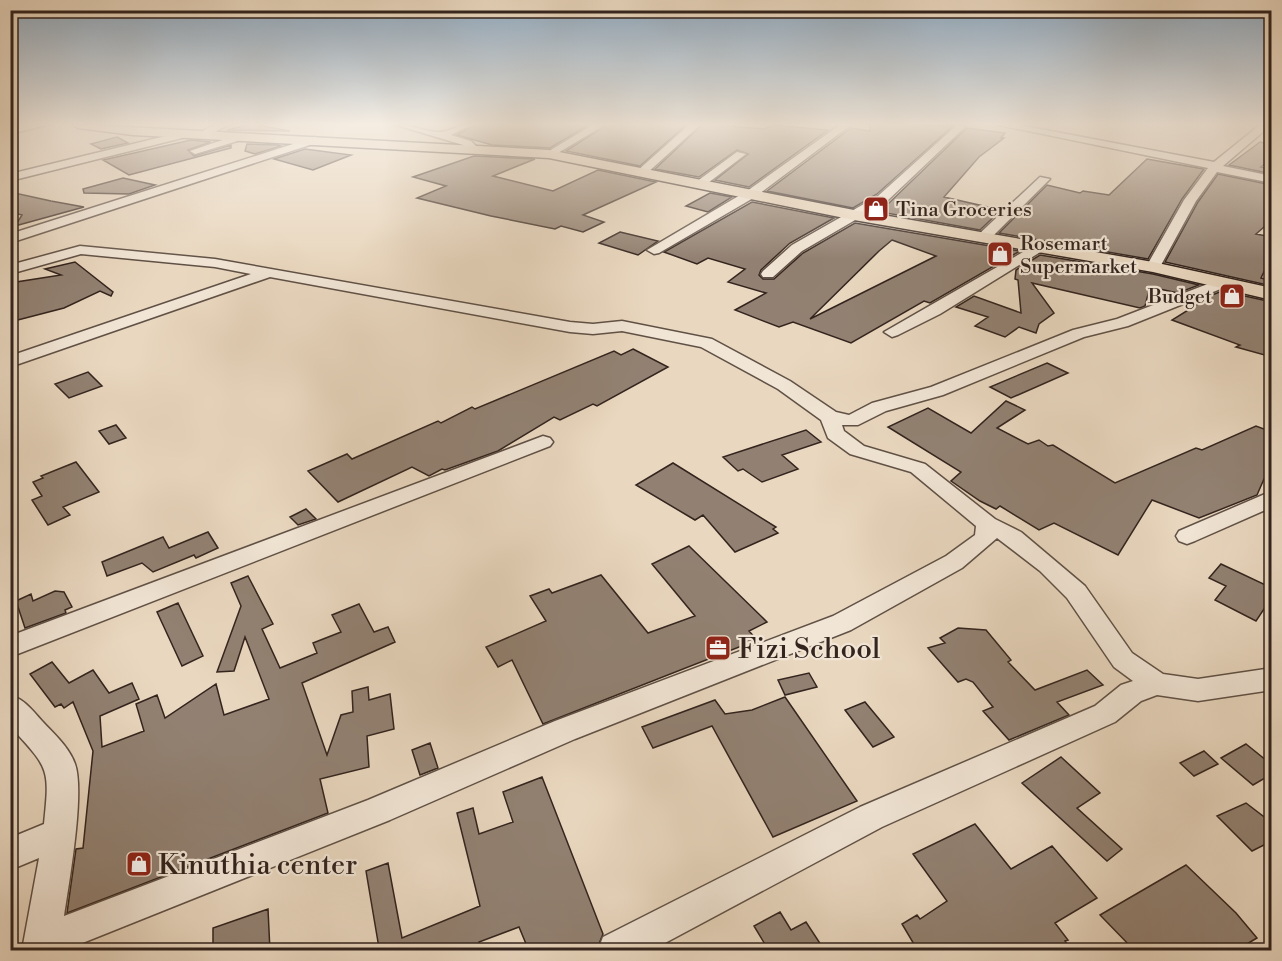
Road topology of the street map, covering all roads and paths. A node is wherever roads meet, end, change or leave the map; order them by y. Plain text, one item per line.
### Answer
1 (47, 169) edge
2 (226, 169) edge
3 (621, 169) edge
4 (646, 169) edge
5 (721, 169) edge
6 (785, 169) edge
7 (915, 169) edge
8 (1214, 169) edge
9 (1223, 169) edge
10 (641, 173) junction
11 (10, 178) edge
12 (1044, 179) dead end
13 (1272, 180) edge
14 (700, 184) junction
15 (751, 194) junction
16 (854, 215) junction
17 (983, 238) junction
18 (10, 239) edge
19 (1037, 248) junction
20 (654, 250) dead end
21 (1153, 267) junction
22 (10, 270) edge
23 (268, 273) junction
24 (768, 274) dead end
25 (1223, 283) junction
26 (1272, 294) edge
27 (892, 332) dead end
28 (10, 362) edge
29 (830, 417) junction
30 (543, 442) dead end
31 (1272, 498) edge
32 (987, 524) junction
33 (1187, 536) dead end
34 (10, 647) edge
35 (1272, 679) edge
36 (1157, 684) junction
37 (10, 706) edge
38 (58, 834) junction
39 (10, 854) edge
40 (41, 946) edge
41 (616, 951) edge

1 - 11 street
2 - 18 street
3 - 10 main road
4 - 10 street
5 - 14 street
6 - 15 street
7 - 16 street
8 - 21 street
9 - 13 street
10 - 14 main road
12 - 17 street
14 - 15 main road
15 - 16 main road
15 - 20 street
16 - 17 main road
16 - 24 street
17 - 19 main road
19 - 21 main road
19 - 27 street
21 - 25 main road
22 - 23 street
23 - 28 street
23 - 29 street
25 - 26 main road
25 - 29 street
29 - 32 street
30 - 34 street
31 - 33 street
32 - 36 street
32 - 40 street
35 - 36 street
36 - 41 street
37 - 38 street
38 - 39 street
38 - 40 street

